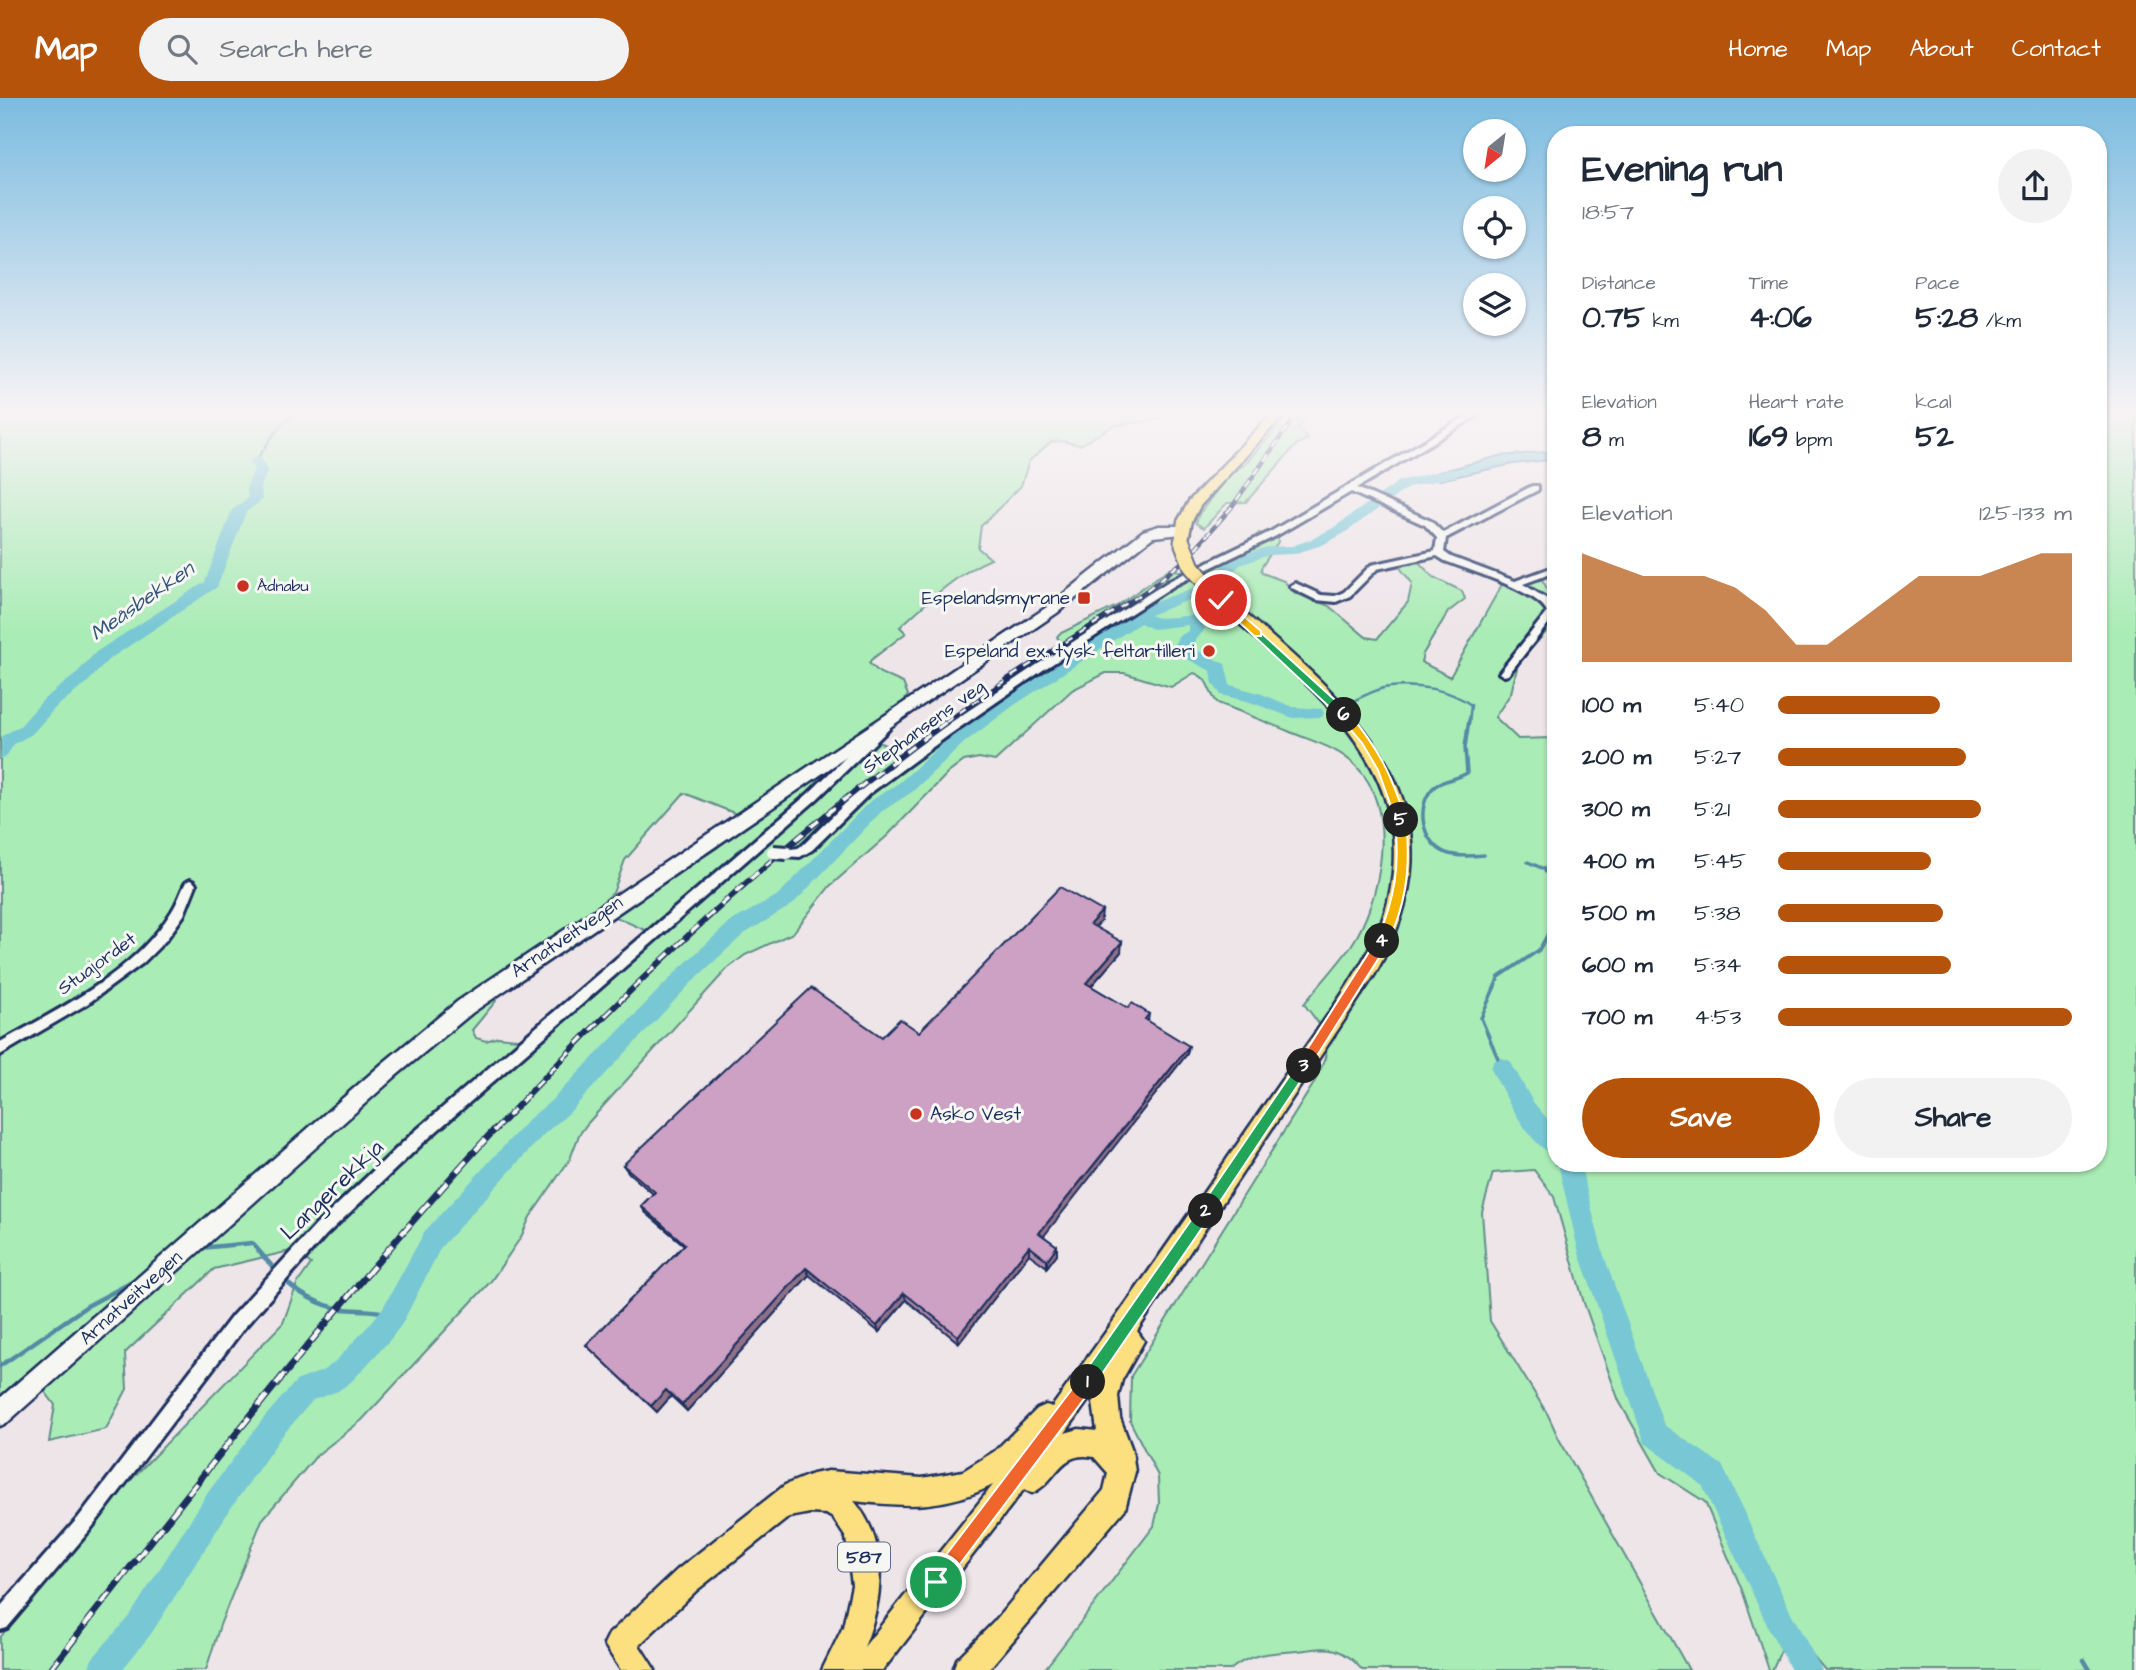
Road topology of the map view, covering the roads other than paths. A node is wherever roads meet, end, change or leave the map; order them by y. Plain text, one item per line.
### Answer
1 (1212, 484) edge
2 (1356, 484) edge
3 (1350, 488) junction
4 (1535, 488) dead end
5 (1182, 536) junction
6 (1442, 537) junction
7 (1438, 553) junction
8 (1547, 571) edge
9 (1515, 584) junction
10 (1295, 586) dead end
11 (1547, 602) edge
12 (1547, 618) edge
13 (1504, 673) dead end
14 (895, 717) junction
15 (754, 847) junction
16 (190, 885) dead end
17 (0, 1049) edge
18 (1225, 1183) junction
19 (1183, 1245) junction
20 (0, 1414) edge
21 (1122, 1469) junction
22 (781, 1507) junction
23 (0, 1621) edge
24 (903, 1623) junction
25 (640, 1670) edge
26 (837, 1670) edge
27 (863, 1670) edge
28 (968, 1670) edge

1 - 5 main road
2 - 3 street, Stephansens veg
3 - 6 street
3 - 15 street, Stephansens veg, bridge
4 - 6 street
5 - 14 main road, Arnatveitvegen
5 - 18 main road, 587, bridge
6 - 7 street
7 - 9 street
7 - 10 street
8 - 9 street
9 - 11 street
12 - 13 street
14 - 15 street
14 - 20 main road, Arnatveitvegen
15 - 23 street, Langerekkja
16 - 17 street, Stuajordet
18 - 19 main road, 587
18 - 21 main road, 587
19 - 22 main road, 587
19 - 24 main road, 587
21 - 24 main road, 587
21 - 28 main road, 587
22 - 25 main road, 587
22 - 26 main road, 587
24 - 27 main road, 587

